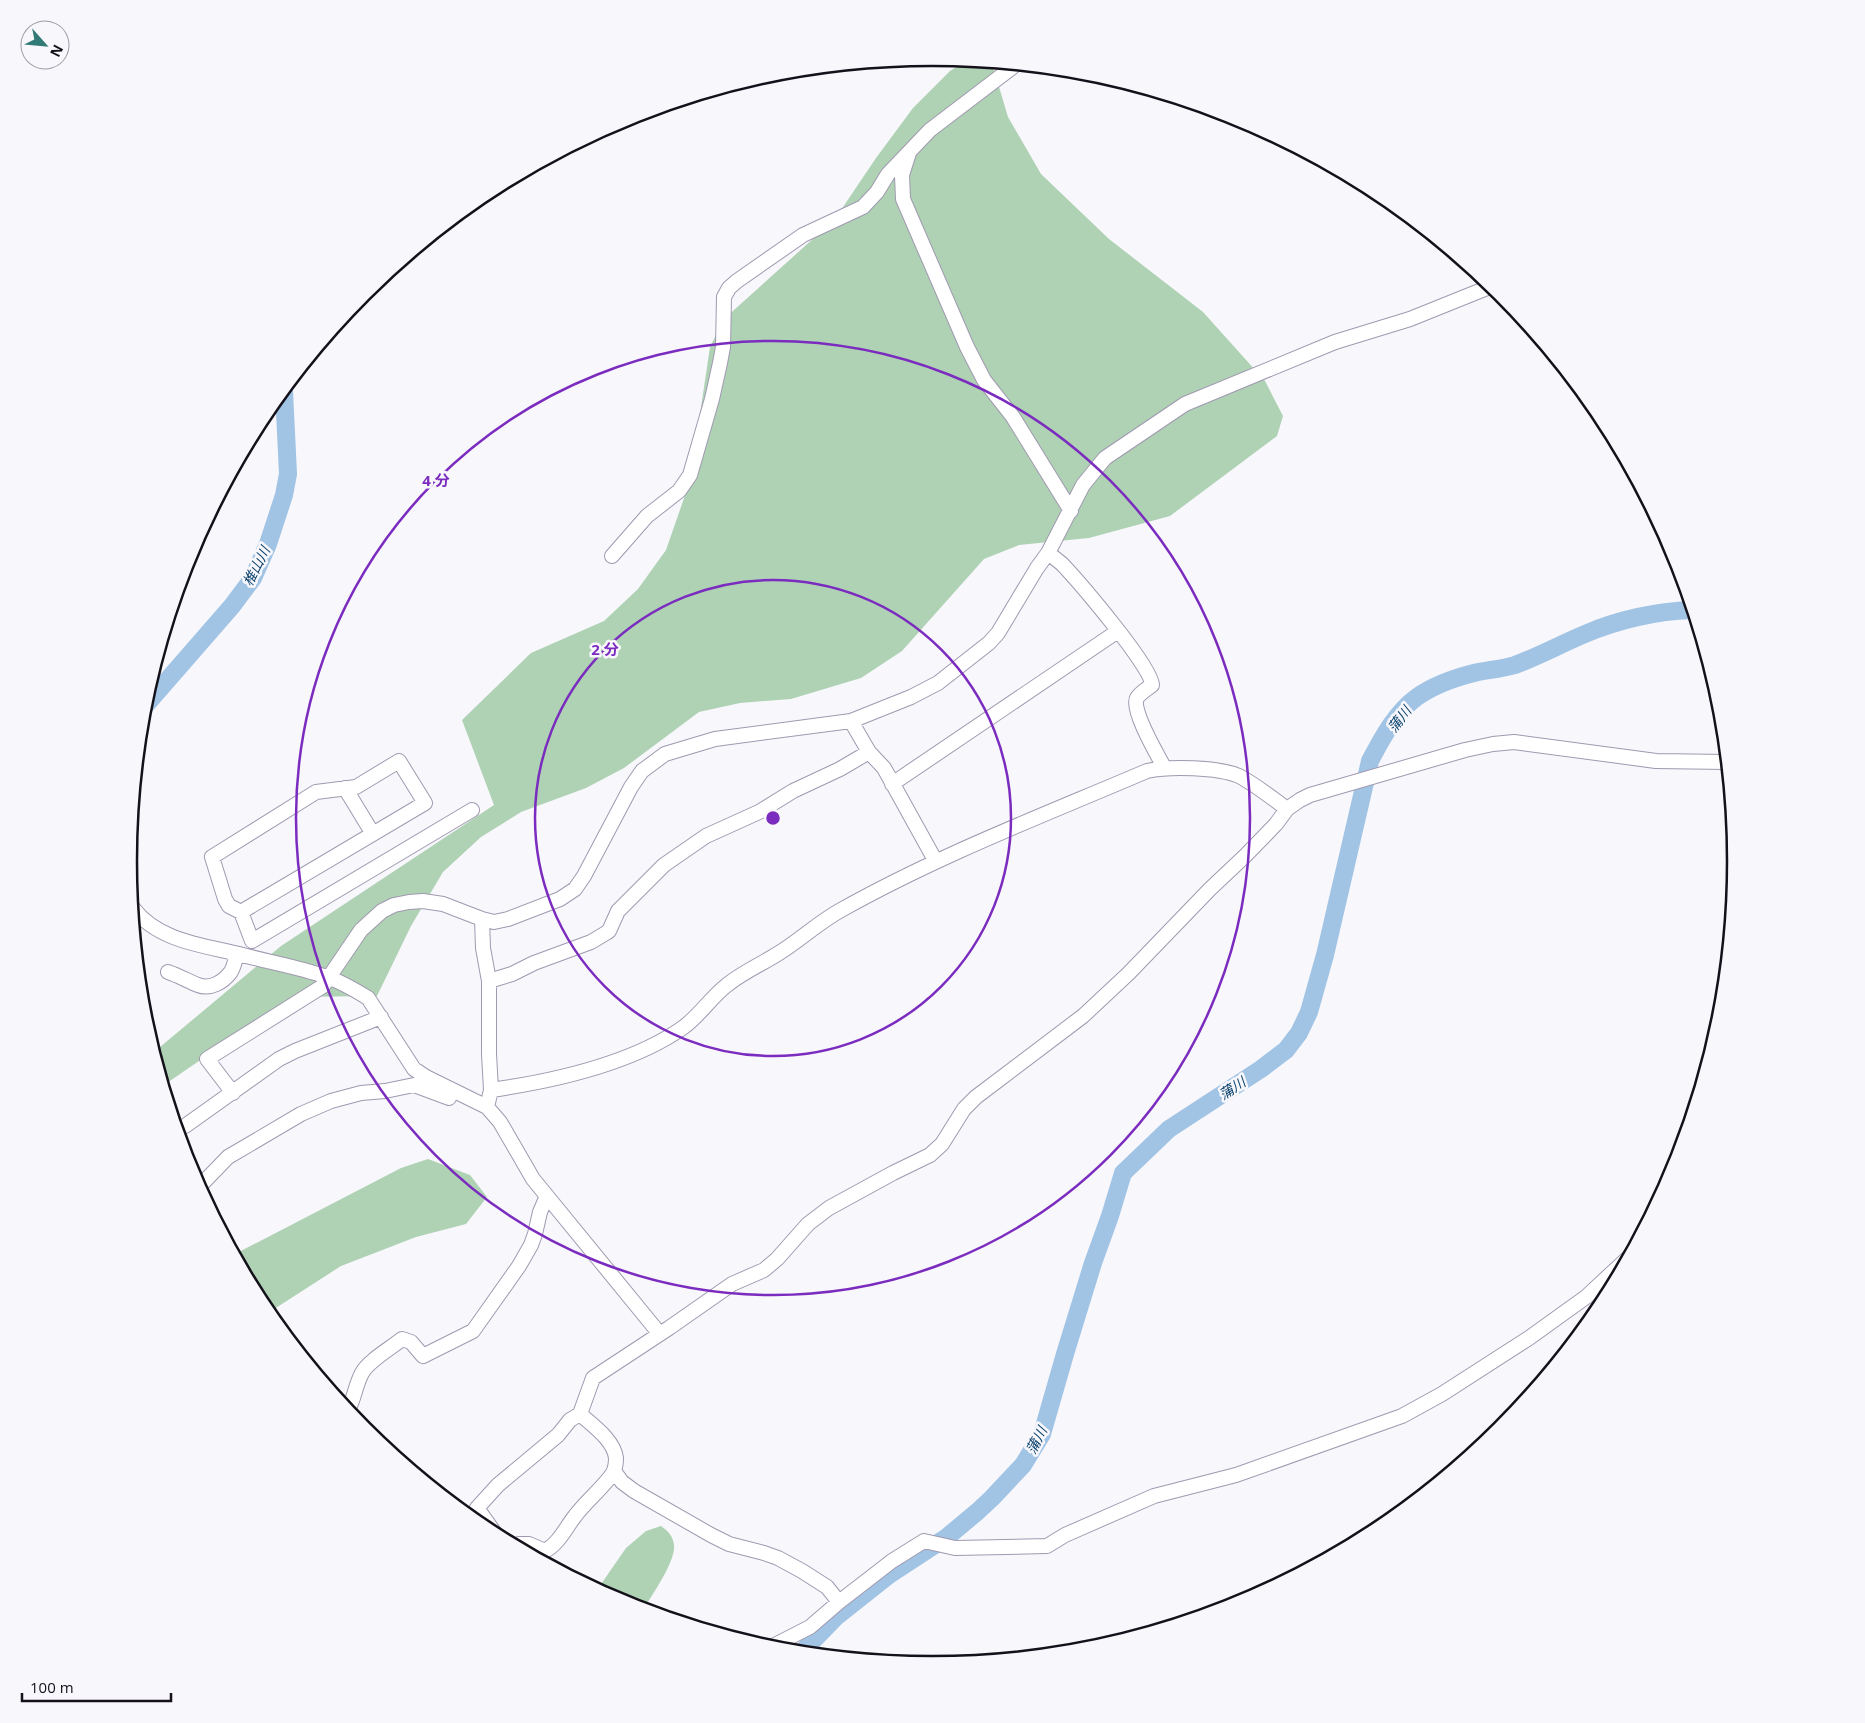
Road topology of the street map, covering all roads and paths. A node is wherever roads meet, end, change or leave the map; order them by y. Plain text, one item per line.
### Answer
1 (1008, 70) edge
2 (909, 152) junction
3 (1484, 289) edge
4 (1071, 510) junction
5 (1048, 553) junction
6 (612, 556) dead end
7 (1118, 631) junction
8 (850, 721) junction
9 (869, 752) junction
10 (1721, 762) edge
11 (1164, 767) junction
12 (892, 784) junction
13 (345, 788) junction
14 (1287, 809) junction
15 (472, 810) dead end
16 (373, 834) junction
17 (935, 860) junction
18 (241, 912) junction
19 (139, 914) edge
20 (482, 919) junction
21 (252, 941) junction
22 (242, 955) junction
23 (168, 972) dead end
24 (328, 977) junction
25 (489, 981) junction
26 (381, 1017) junction
27 (491, 1090) junction
28 (232, 1093) junction
29 (487, 1107) junction
30 (185, 1126) dead end
31 (205, 1181) edge
32 (547, 1196) junction
33 (1613, 1272) edge
34 (659, 1333) junction
35 (352, 1404) edge
36 (580, 1414) junction
37 (614, 1471) junction
38 (484, 1518) edge
39 (525, 1544) edge
40 (839, 1602) junction
41 (782, 1642) edge

1 - 2 street
2 - 4 street
2 - 6 street
3 - 4 street
4 - 5 street
5 - 7 street
5 - 8 street
7 - 11 street
7 - 12 street
8 - 9 street
8 - 20 street
9 - 12 street
9 - 25 street
10 - 14 street
11 - 14 street
11 - 17 street
12 - 17 street
13 - 16 street
13 - 16 street
13 - 18 street
14 - 34 street
15 - 21 street
16 - 18 street
17 - 27 street
18 - 21 street
19 - 22 street
20 - 24 street
20 - 25 street
21 - 22 street
22 - 23 street
22 - 24 street
24 - 26 street
24 - 28 street
25 - 27 street
26 - 28 street
26 - 29 street
27 - 29 street
28 - 30 street
29 - 31 street
29 - 32 street
32 - 34 street
32 - 35 street
33 - 40 street
34 - 36 street
36 - 37 street
36 - 38 street
37 - 39 street
37 - 40 street
40 - 41 street

